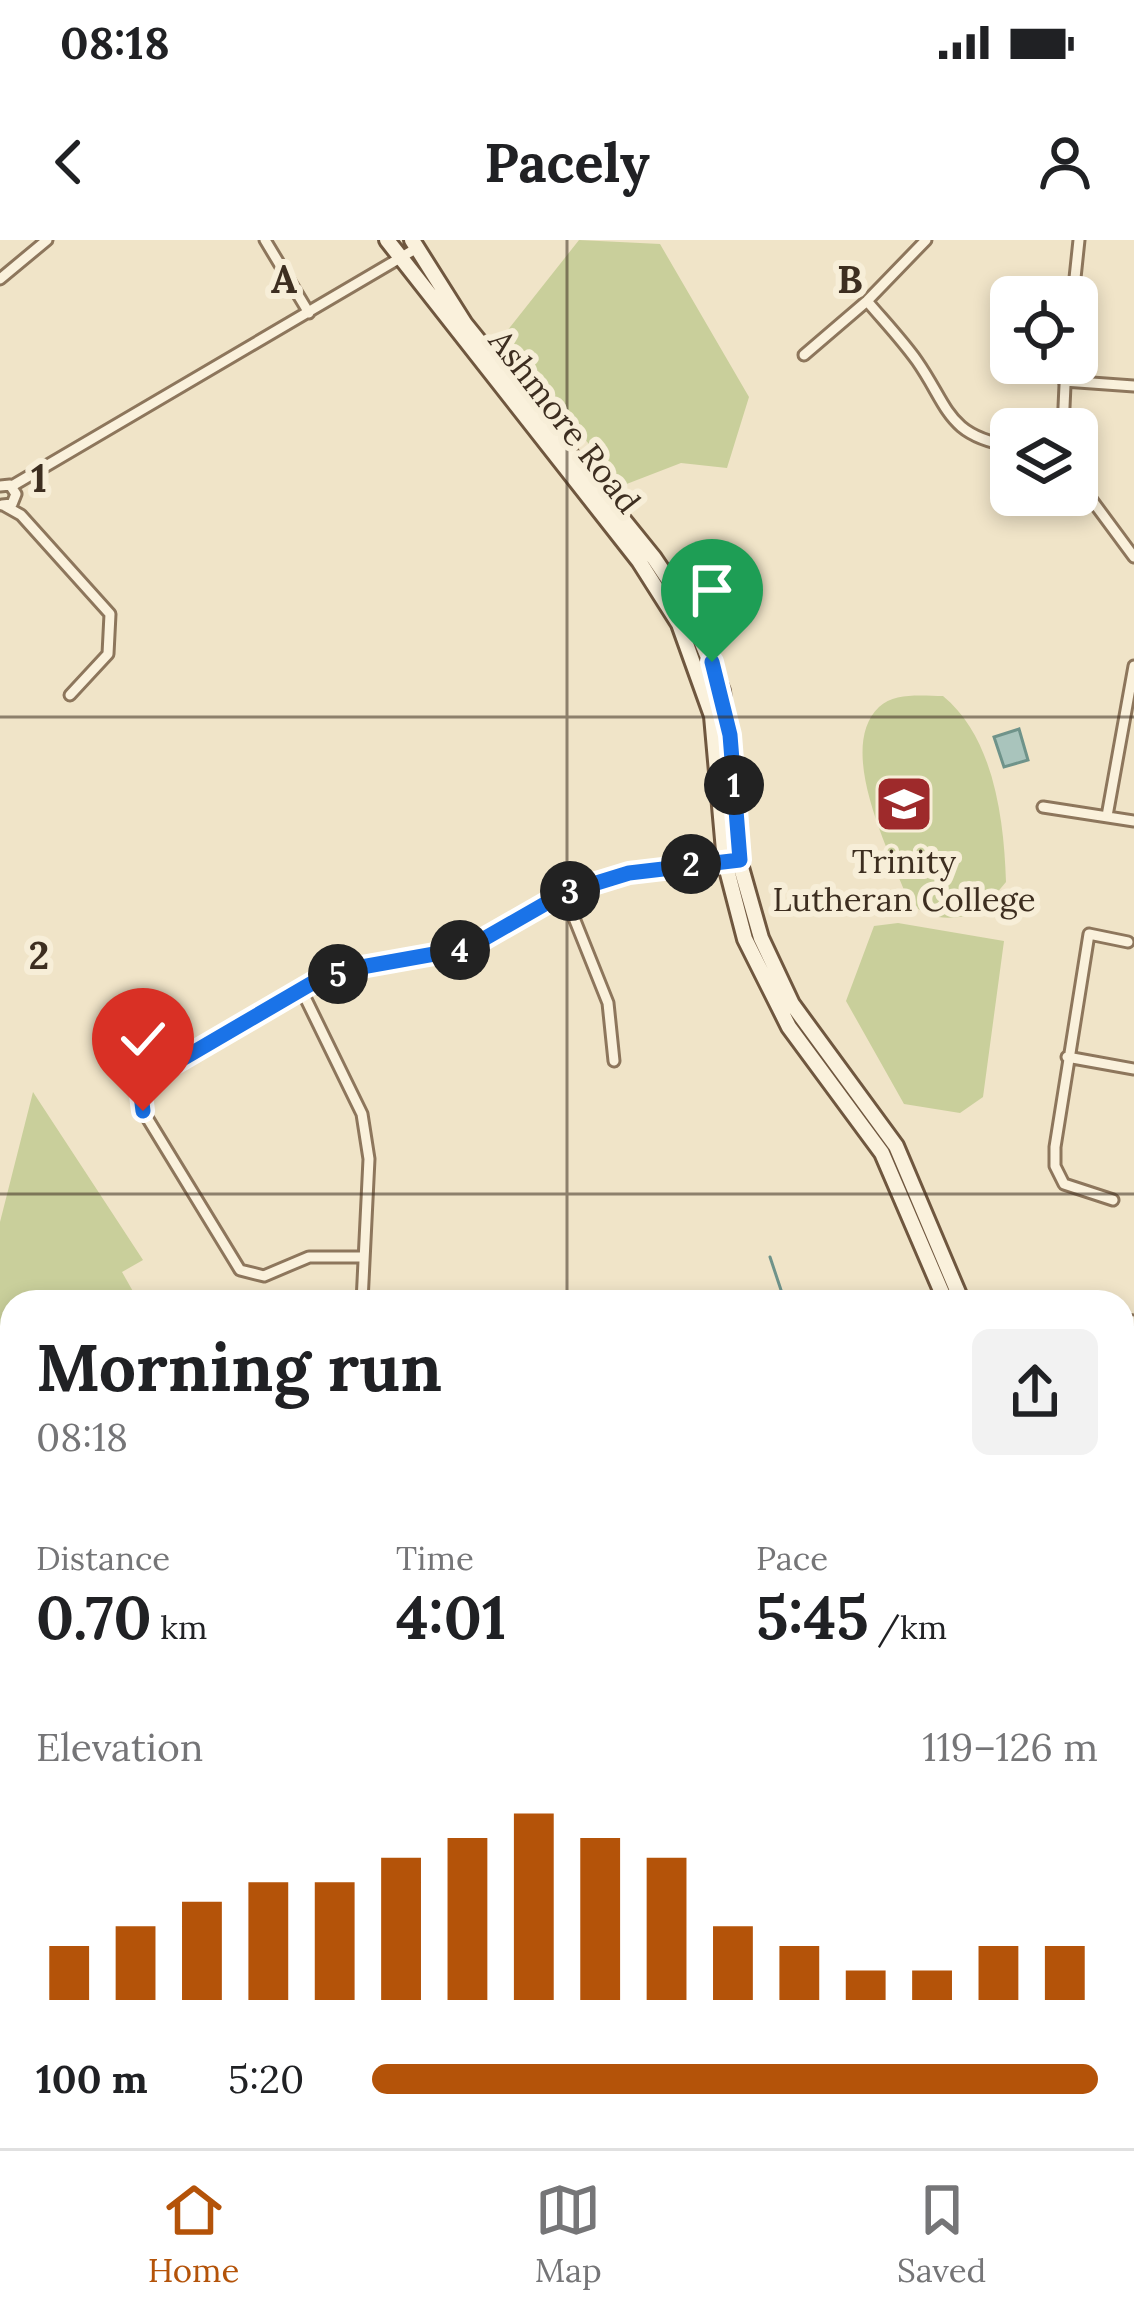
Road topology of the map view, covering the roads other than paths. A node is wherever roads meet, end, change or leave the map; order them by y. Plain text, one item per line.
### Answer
1 (46, 240) edge
2 (266, 240) edge
3 (387, 240) edge
4 (926, 240) edge
5 (1079, 240) edge
6 (414, 244) edge
7 (399, 259) junction
8 (1075, 276) edge
9 (0, 280) edge
10 (867, 301) junction
11 (309, 313) junction
12 (805, 355) dead end
13 (1098, 383) edge
14 (1134, 386) edge
15 (990, 441) edge
16 (9, 488) edge
17 (2, 505) edge
18 (1098, 508) edge
19 (21, 515) junction
20 (1134, 557) edge
21 (1134, 666) edge
22 (70, 695) dead end
23 (1043, 807) dead end
24 (1108, 816) junction
25 (1134, 821) edge
26 (732, 861) junction
27 (564, 893) junction
28 (1128, 942) dead end
29 (301, 989) junction
30 (1067, 1057) junction
31 (614, 1061) dead end
32 (1134, 1069) edge
33 (1113, 1200) dead end
34 (364, 1257) junction
35 (363, 1290) edge
36 (941, 1290) edge
37 (957, 1290) edge

1 - 9 street
2 - 11 street
3 - 7 main road, Ashmore Road
4 - 10 street
5 - 8 street
6 - 7 street
6 - 26 main road, Ashmore Road
7 - 11 street
7 - 26 main road, Ashmore Road
10 - 12 street
10 - 15 street
11 - 16 street
13 - 14 street
16 - 17 street
16 - 19 street
17 - 19 street
18 - 20 street
19 - 22 street
21 - 24 street
23 - 24 street
24 - 25 street
26 - 27 street
26 - 36 main road, Ashmore Road
26 - 37 main road, Ashmore Road
27 - 29 street
27 - 31 street
28 - 30 street
29 - 34 street
29 - 34 street
30 - 32 street
30 - 33 street
34 - 35 street

